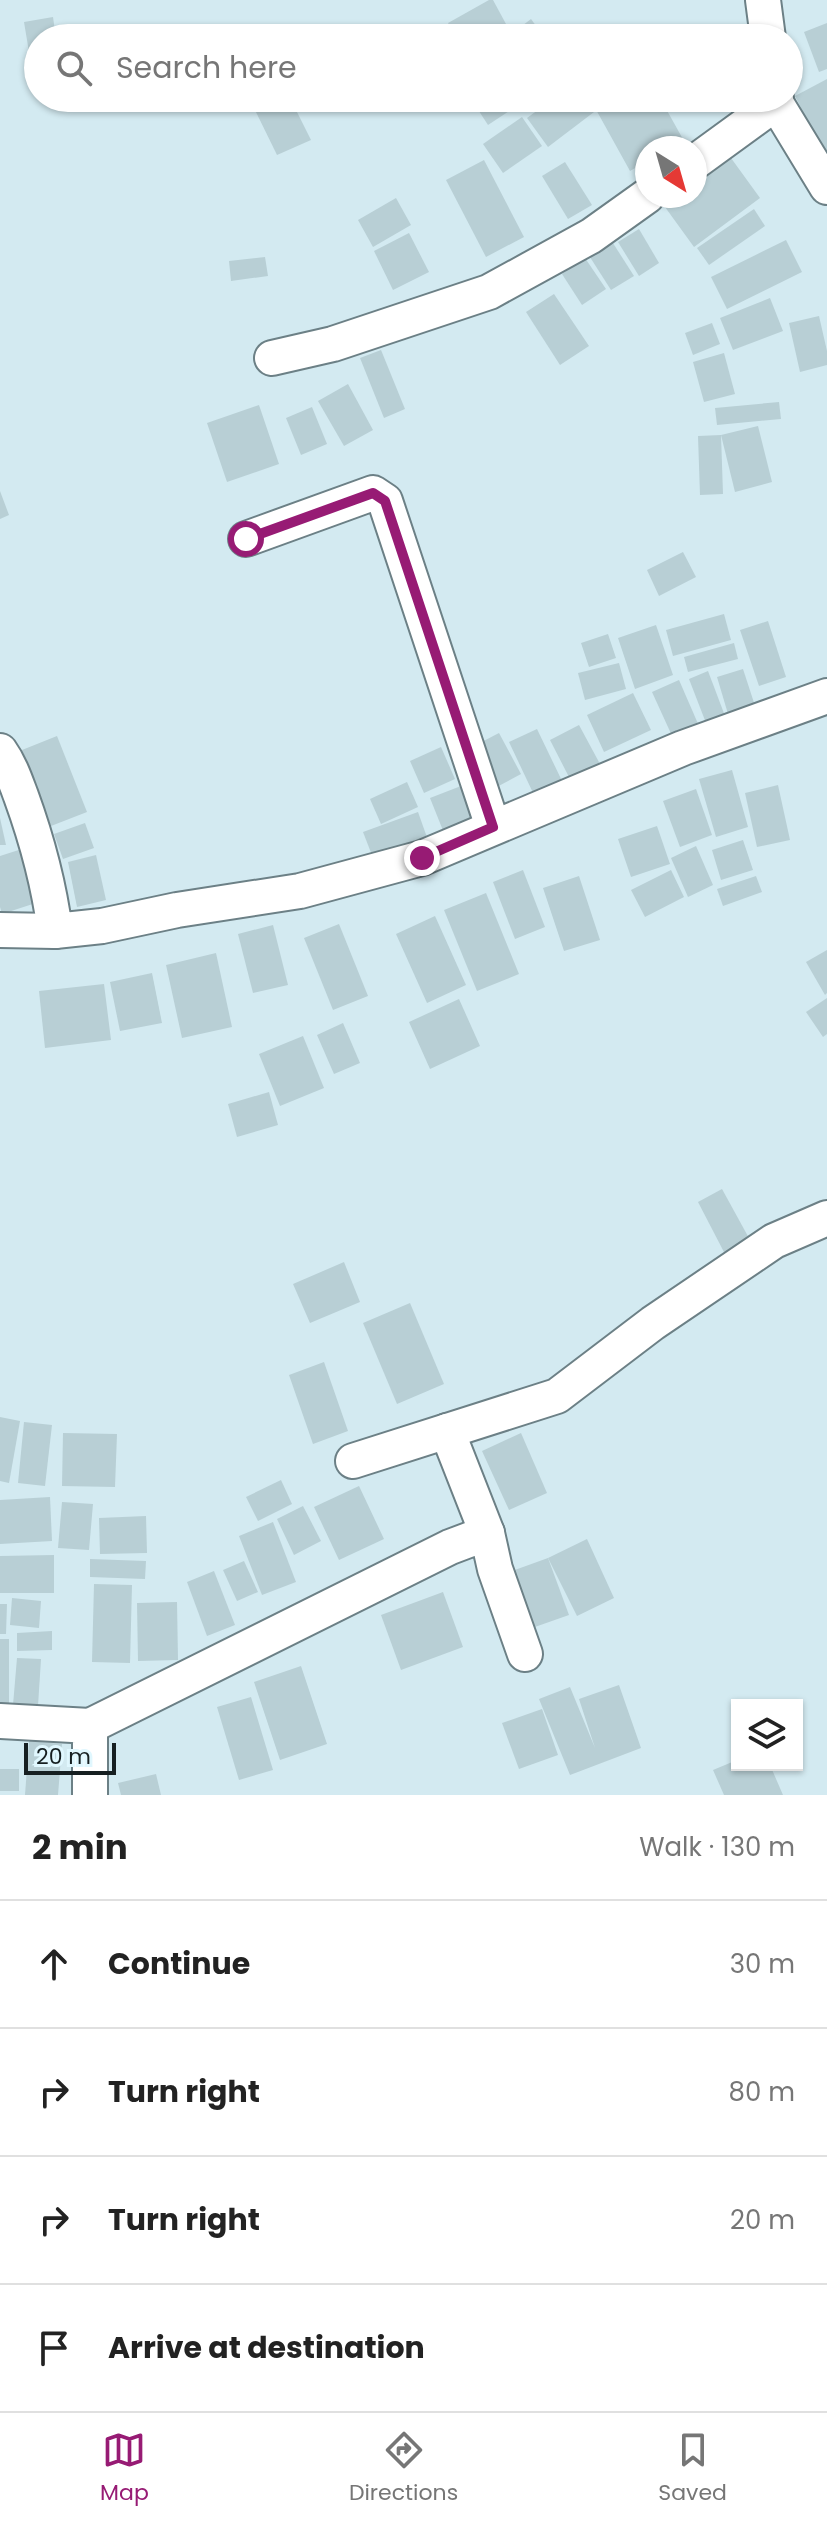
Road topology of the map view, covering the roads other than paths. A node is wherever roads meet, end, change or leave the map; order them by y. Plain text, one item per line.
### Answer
1 (763, 0) edge
2 (766, 24) edge
3 (760, 112) edge
4 (783, 112) edge
5 (707, 153) edge
6 (827, 187) edge
7 (635, 205) edge
8 (272, 358) dead end
9 (246, 539) dead end
10 (827, 696) edge
11 (0, 751) edge
12 (493, 827) junction
13 (0, 930) edge
14 (55, 931) junction
15 (827, 1218) edge
16 (447, 1431) junction
17 (353, 1461) dead end
18 (487, 1533) junction
19 (525, 1654) dead end
20 (0, 1721) edge
21 (90, 1726) junction
22 (90, 1795) edge

1 - 2 street
3 - 5 street
4 - 6 street
7 - 8 street
9 - 12 street
10 - 12 street
11 - 14 street
12 - 14 street
13 - 14 street
15 - 16 street
16 - 17 street
16 - 18 street
18 - 19 street
18 - 21 street
20 - 21 street
21 - 22 street

